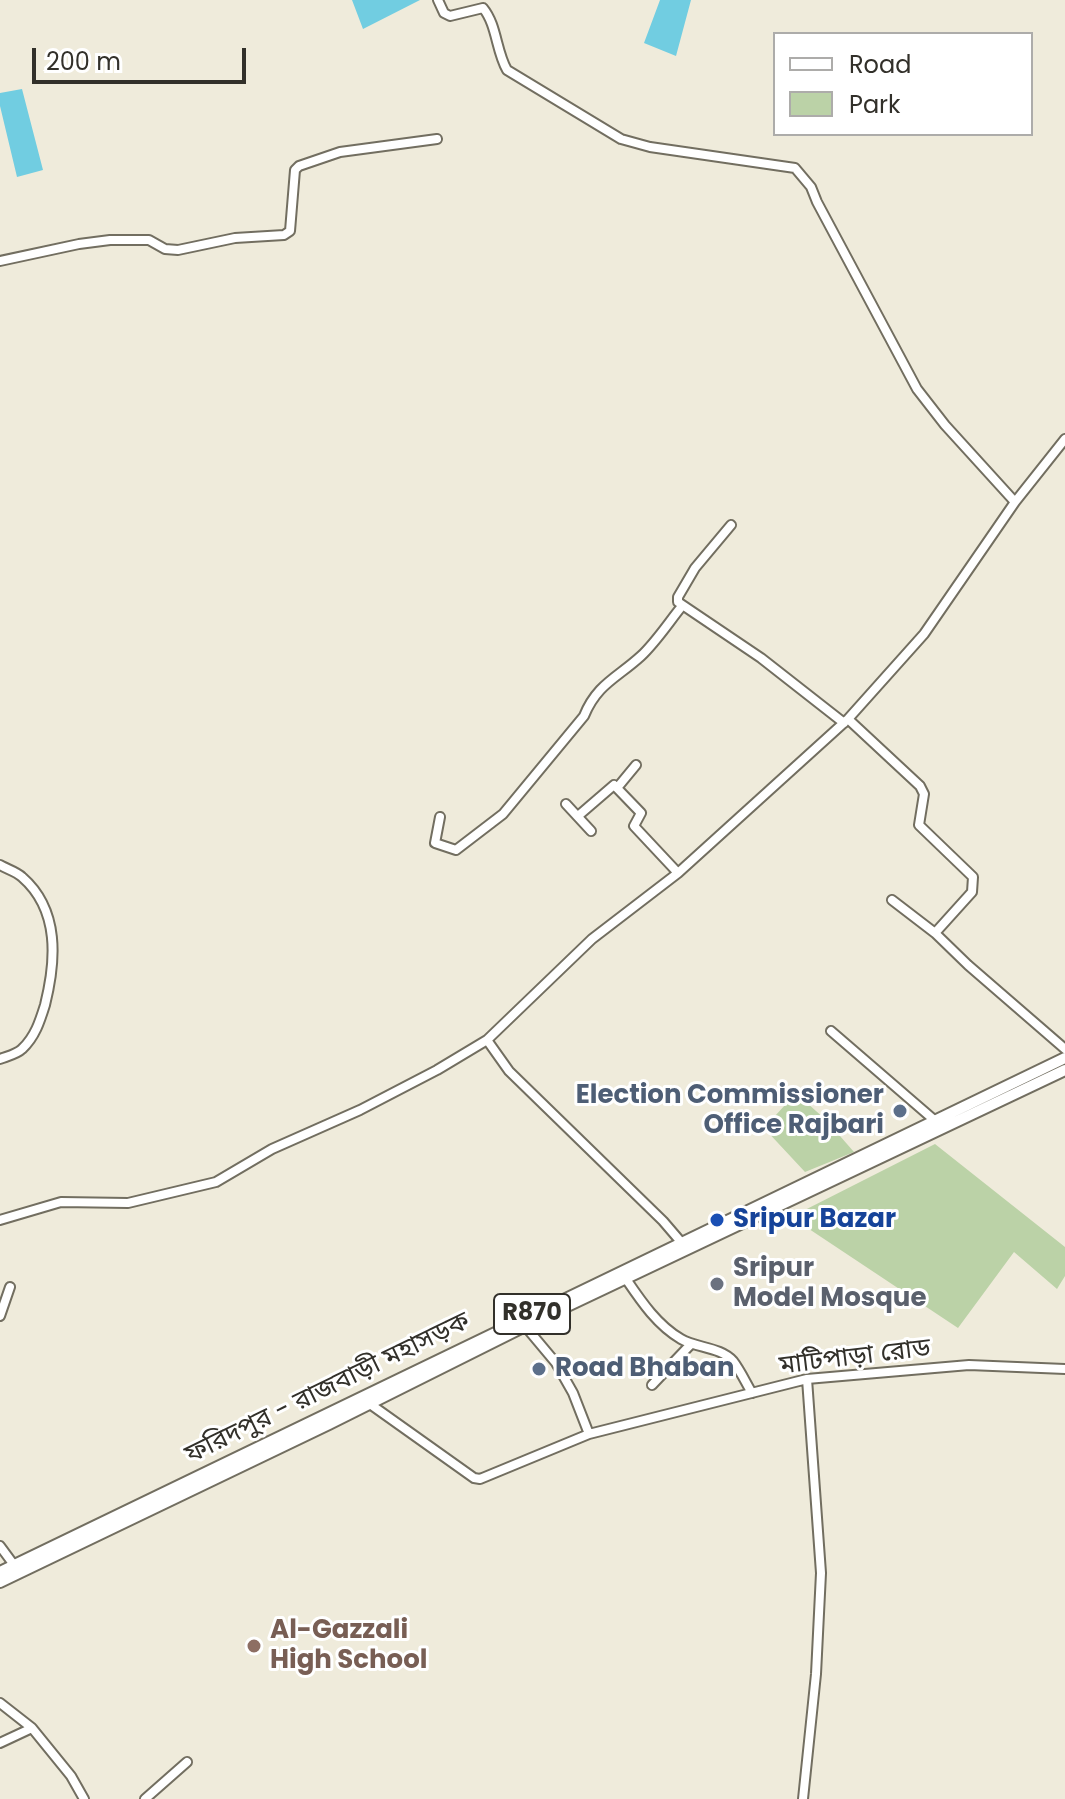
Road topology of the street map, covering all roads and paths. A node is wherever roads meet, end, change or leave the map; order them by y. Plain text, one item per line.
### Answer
1 (438, 0) edge
2 (437, 139) dead end
3 (0, 261) edge
4 (1065, 439) edge
5 (1015, 502) junction
6 (731, 525) dead end
7 (682, 606) junction
8 (846, 721) junction
9 (636, 765) dead end
10 (617, 788) junction
11 (566, 804) dead end
12 (578, 816) junction
13 (440, 817) dead end
14 (591, 831) dead end
15 (0, 865) edge
16 (678, 873) junction
17 (892, 900) dead end
18 (935, 933) junction
19 (831, 1031) dead end
20 (487, 1040) junction
21 (1065, 1049) edge
22 (1065, 1058) edge
23 (0, 1059) edge
24 (1065, 1070) edge
25 (933, 1119) junction
26 (0, 1220) edge
27 (681, 1242) junction
28 (626, 1279) junction
29 (10, 1287) dead end
30 (0, 1316) edge
31 (525, 1326) junction
32 (691, 1344) junction
33 (1065, 1369) edge
34 (807, 1379) junction
35 (652, 1385) dead end
36 (752, 1393) junction
37 (370, 1404) junction
38 (589, 1434) junction
39 (0, 1546) edge
40 (14, 1565) junction
41 (0, 1572) edge
42 (0, 1582) edge
43 (0, 1703) edge
44 (32, 1728) junction
45 (0, 1743) edge
46 (187, 1762) dead end
47 (84, 1799) edge
48 (145, 1799) edge
49 (803, 1799) edge

1 - 5 street
2 - 3 street
4 - 5 street
5 - 8 street
6 - 7 street
7 - 8 street
7 - 13 street
8 - 16 street
8 - 18 street
9 - 10 street
10 - 12 street
10 - 16 street
11 - 12 street
12 - 14 street
15 - 23 street
16 - 20 street
17 - 18 street
18 - 21 street
19 - 25 street
20 - 26 street
20 - 27 street
22 - 25 main road, ফরিদপুর - রাজবাড়ী মহাসড়ক / R870
24 - 28 main road, ফরিদপুর - রাজবাড়ী মহাসড়ক / R870
25 - 27 main road, ফরিদপুর - রাজবাড়ী মহাসড়ক / R870
27 - 40 main road, ফরিদপুর - রাজবাড়ী মহাসড়ক / R870
28 - 31 main road, ফরিদপুর - রাজবাড়ী মহাসড়ক / R870
28 - 32 street
29 - 30 street
31 - 37 main road, ফরিদপুর - রাজবাড়ী মহাসড়ক / R870
31 - 38 street
32 - 35 street
32 - 36 street
33 - 34 street, মাটিপাড়া রোড
34 - 36 street, মাটিপাড়া রোড
34 - 49 street
36 - 38 street, মাটিপাড়া রোড
37 - 38 street, মাটিপাড়া রোড
37 - 42 main road, ফরিদপুর - রাজবাড়ী মহাসড়ক / R870
39 - 40 street
40 - 41 main road, ফরিদপুর - রাজবাড়ী মহাসড়ক / R870
43 - 44 street
44 - 45 street
44 - 47 street
46 - 48 street

